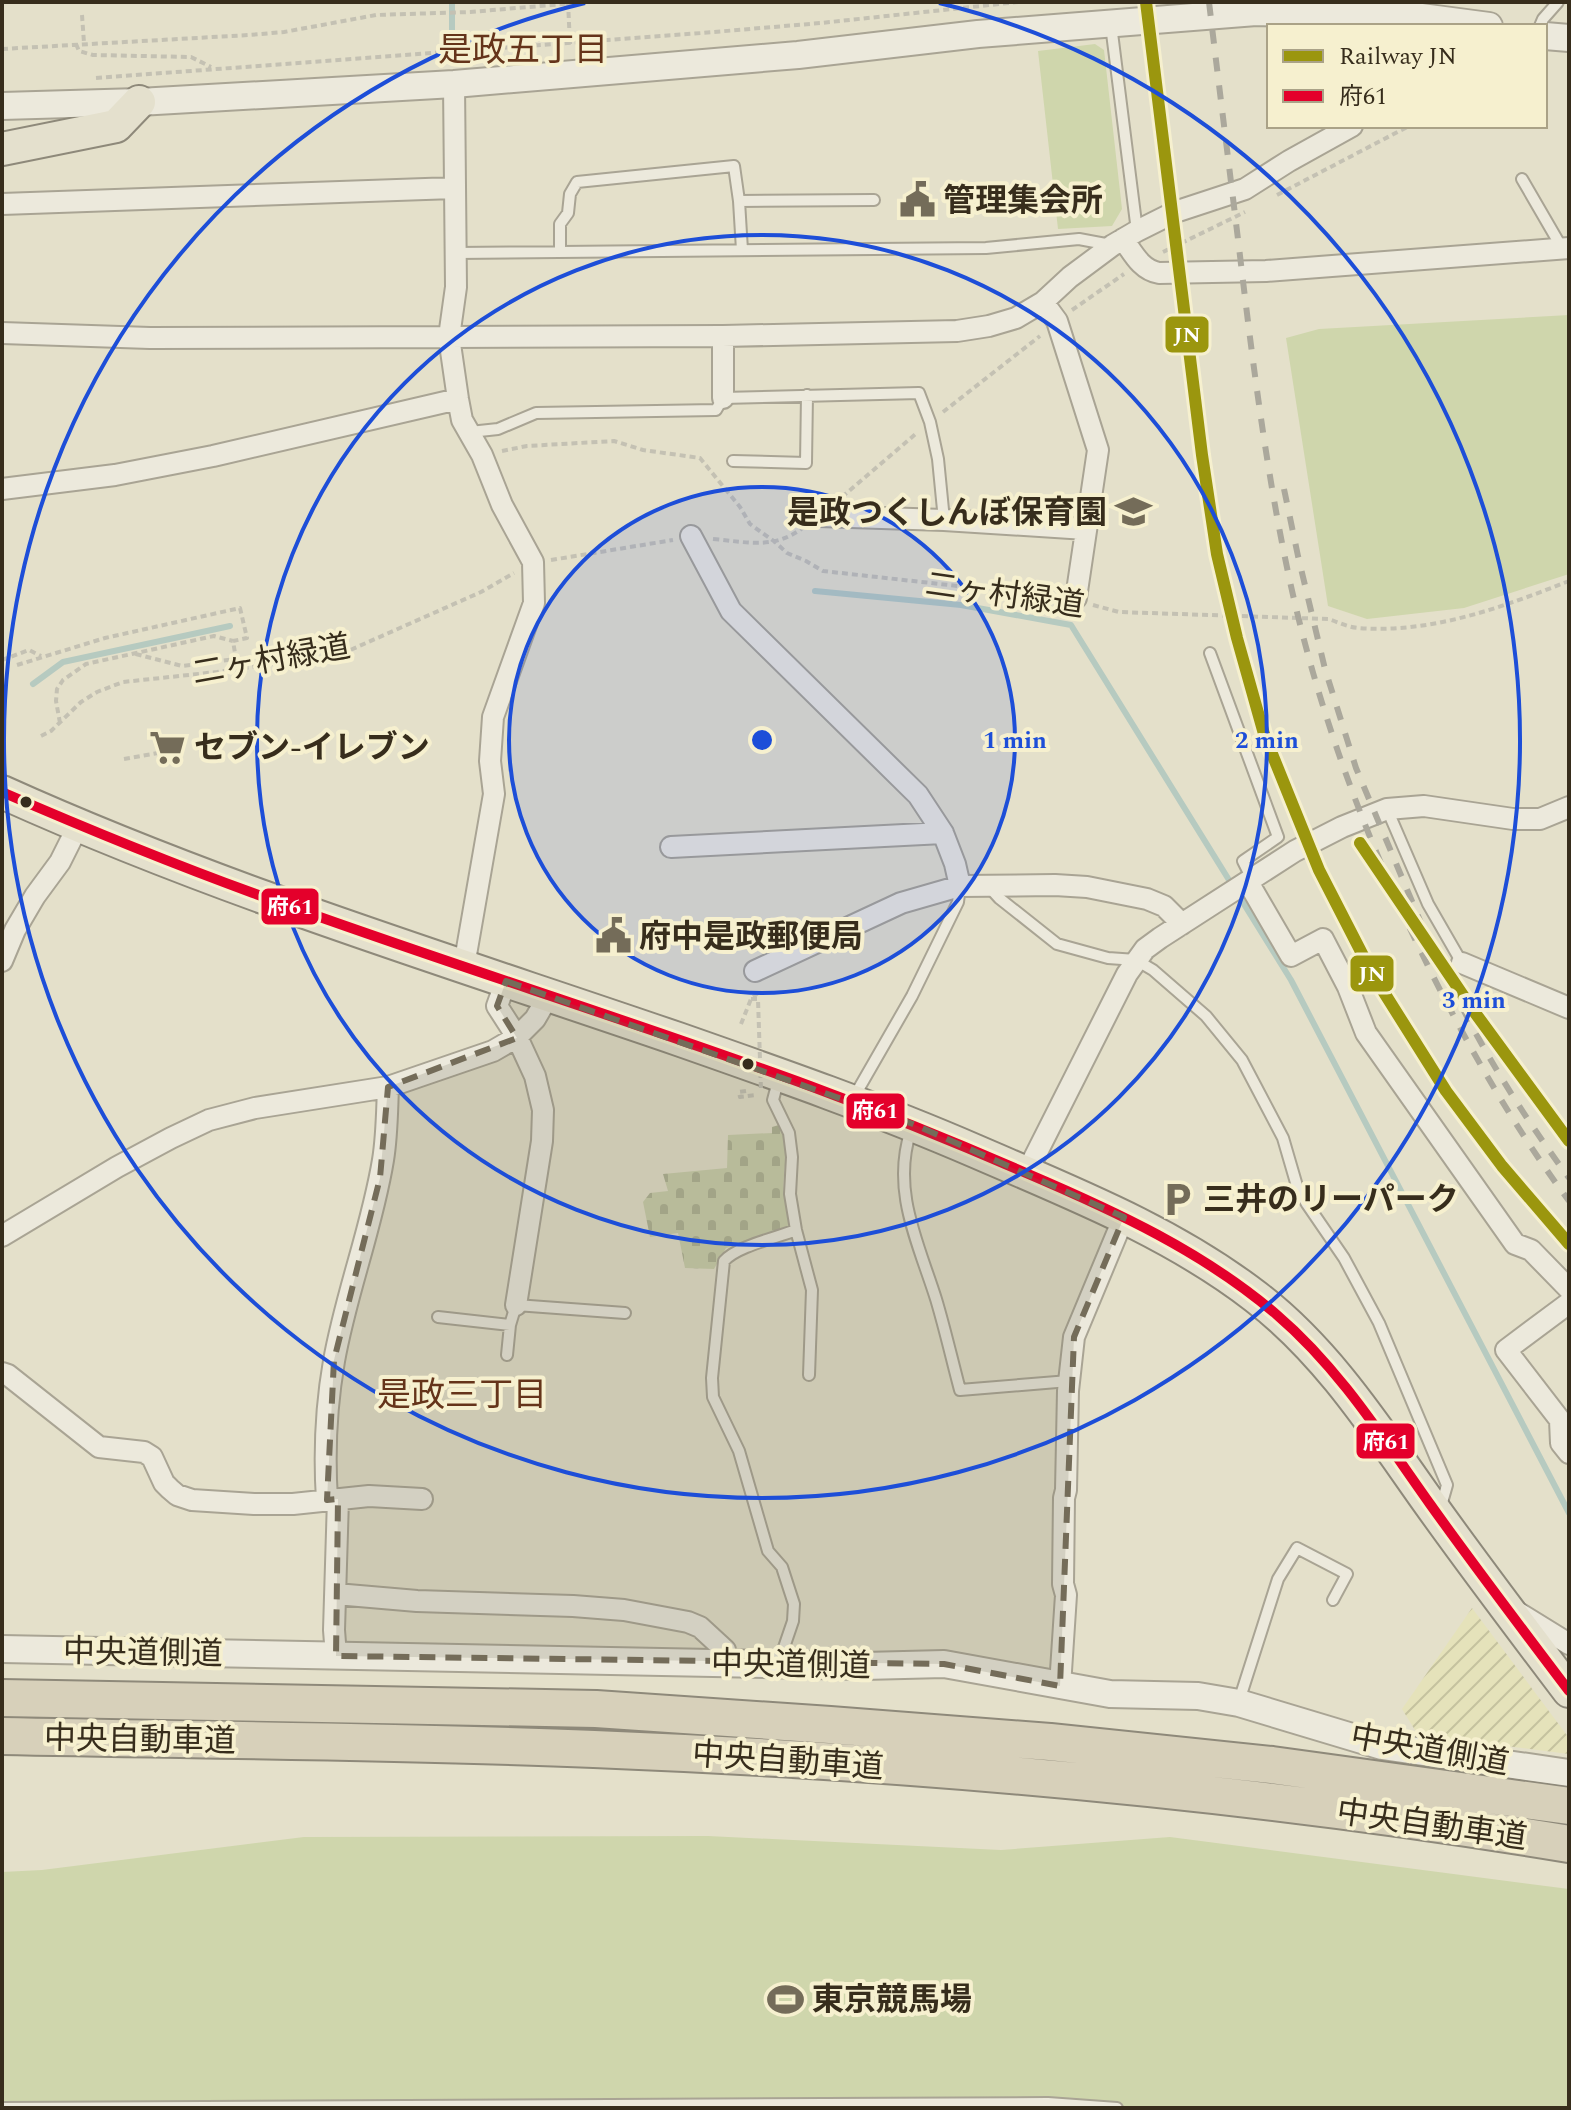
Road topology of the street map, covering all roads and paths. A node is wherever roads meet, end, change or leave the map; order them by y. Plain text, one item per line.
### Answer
1 (587, 2) edge
2 (1018, 2) edge
3 (1558, 2) edge
4 (568, 3) edge
5 (82, 15) dead end
6 (1111, 23) junction
7 (1460, 23) edge
8 (1541, 24) edge
9 (1547, 36) edge
10 (1569, 38) edge
11 (84, 43) junction
12 (76, 44) junction
13 (570, 44) junction
14 (2, 49) edge
15 (213, 68) junction
16 (114, 77) dead end
17 (454, 84) junction
18 (139, 102) junction
19 (2, 106) edge
20 (1348, 128) edge
21 (2, 149) edge
22 (1522, 179) dead end
23 (454, 188) junction
24 (874, 200) dead end
25 (739, 201) junction
26 (2, 204) edge
27 (1124, 238) junction
28 (1566, 248) edge
29 (742, 250) junction
30 (560, 251) junction
31 (456, 253) junction
32 (1140, 263) junction
33 (1043, 302) junction
34 (1057, 321) junction
35 (2, 333) edge
36 (723, 336) junction
37 (449, 337) junction
38 (807, 395) junction
39 (723, 398) junction
40 (458, 399) junction
41 (930, 422) junction
42 (470, 432) junction
43 (482, 455) junction
44 (733, 461) dead end
45 (2, 489) edge
46 (819, 516) junction
47 (944, 520) junction
48 (1086, 529) junction
49 (691, 536) junction
50 (775, 542) junction
51 (533, 562) junction
52 (1569, 581) edge
53 (1076, 598) junction
54 (233, 641) junction
55 (132, 653) junction
56 (1210, 653) dead end
57 (42, 656) junction
58 (2, 660) edge
59 (215, 662) junction
60 (17, 665) dead end
61 (217, 672) junction
62 (60, 723) junction
63 (41, 736) dead end
64 (158, 753) dead end
65 (124, 759) dead end
66 (2, 792) edge
67 (1569, 807) edge
68 (1387, 809) junction
69 (78, 826) junction
70 (943, 833) junction
71 (671, 847) dead end
72 (1243, 885) junction
73 (960, 886) junction
74 (988, 886) junction
75 (1182, 924) junction
76 (1136, 960) junction
77 (2, 961) edge
78 (1462, 963) joint
79 (464, 966) junction
80 (755, 971) dead end
81 (506, 981) junction
82 (549, 995) junction
83 (1569, 1008) edge
84 (741, 1024) dead end
85 (517, 1037) junction
86 (770, 1082) junction
87 (388, 1087) junction
88 (852, 1101) junction
89 (913, 1124) junction
90 (1026, 1174) junction
91 (1124, 1217) junction
92 (796, 1230) junction
93 (2, 1236) edge
94 (1569, 1289) edge
95 (1569, 1303) edge
96 (516, 1305) junction
97 (625, 1313) dead end
98 (438, 1317) dead end
99 (510, 1325) junction
100 (507, 1355) dead end
101 (2, 1373) edge
102 (809, 1375) dead end
103 (1069, 1381) junction
104 (1569, 1453) edge
105 (422, 1499) dead end
106 (333, 1500) junction
107 (1438, 1516) junction
108 (336, 1594) junction
109 (1333, 1600) dead end
110 (1503, 1604) junction
111 (1569, 1644) edge
112 (2, 1649) edge
113 (336, 1656) junction
114 (724, 1663) junction
115 (778, 1664) junction
116 (1060, 1686) junction
117 (1569, 1691) edge
118 (2, 1698) edge
119 (1239, 1703) junction
120 (2, 1736) edge
121 (1569, 1773) edge
122 (1569, 1806) edge
123 (1569, 1844) edge
124 (846, 2106) edge
125 (2, 2108) edge
126 (1117, 2108) edge

1 - 4 path
2 - 13 path
3 - 8 lane
4 - 11 path
4 - 13 path
5 - 11 path
6 - 7 street
6 - 17 street
6 - 27 lane
9 - 10 street
11 - 12 path
12 - 14 path
12 - 15 path
13 - 15 path
15 - 16 path
17 - 18 street
17 - 23 street
18 - 19 street
18 - 21 main road
20 - 27 street
22 - 28 lane
23 - 26 street
23 - 31 street
24 - 25 lane
25 - 29 lane
25 - 30 lane
27 - 29 lane
27 - 32 street
27 - 33 street
28 - 32 street
29 - 30 lane
30 - 31 lane
31 - 37 street
32 - 34 path
33 - 34 street
33 - 36 street
34 - 41 path
34 - 48 street
35 - 37 street
36 - 37 street
36 - 39 street
37 - 40 street
38 - 39 lane
38 - 41 lane
38 - 44 lane
39 - 42 lane
40 - 42 street
40 - 45 street
41 - 46 path
41 - 47 lane
42 - 43 street
43 - 50 path, 二ヶ村緑道
43 - 51 street
46 - 47 street
46 - 50 path
47 - 48 street
48 - 53 street
49 - 50 path, 二ヶ村緑道
49 - 51 path, 二ヶ村緑道
49 - 70 street
50 - 53 path, 二ヶ村緑道
51 - 61 path, 二ヶ村緑道
51 - 79 street
52 - 53 path, 二ヶ村緑道
54 - 55 path
54 - 57 path
54 - 59 path
55 - 59 path
55 - 62 path
56 - 72 lane
57 - 58 path
57 - 60 path
59 - 61 path
61 - 62 path, 二ヶ村緑道
62 - 63 path, 二ヶ村緑道
64 - 65 path
66 - 69 main road
67 - 68 street
68 - 72 street
68 - 78 lane
69 - 77 street
69 - 79 main road
70 - 71 street
70 - 73 street
72 - 75 street
72 - 94 street
73 - 74 street
73 - 80 street
73 - 88 lane
74 - 75 street
74 - 76 lane
75 - 76 street
76 - 90 street
76 - 107 lane
78 - 83 street
79 - 81 main road
81 - 82 main road
81 - 85 street
82 - 85 street
82 - 86 main road
84 - 86 path, bridge
85 - 87 street
85 - 96 street
86 - 88 main road
86 - 92 lane
87 - 93 street
87 - 106 street
88 - 89 main road
89 - 90 main road
89 - 103 lane
90 - 91 main road
91 - 103 street
91 - 107 main road
92 - 102 lane
92 - 115 lane
95 - 104 street
96 - 97 lane
96 - 99 lane
98 - 99 lane
99 - 100 lane
101 - 106 street
103 - 116 street
105 - 106 street
106 - 108 street
107 - 110 main road
108 - 113 street
108 - 114 street
109 - 119 lane
110 - 111 street
110 - 117 main road
112 - 113 street, 中央道側道
113 - 114 street, 中央道側道
114 - 115 street, 中央道側道
115 - 116 street, 中央道側道
116 - 119 street, 中央道側道
118 - 122 highway, 中央自動車道
119 - 121 street, 中央道側道
120 - 123 highway, 中央自動車道
124 - 125 lane
124 - 126 lane

